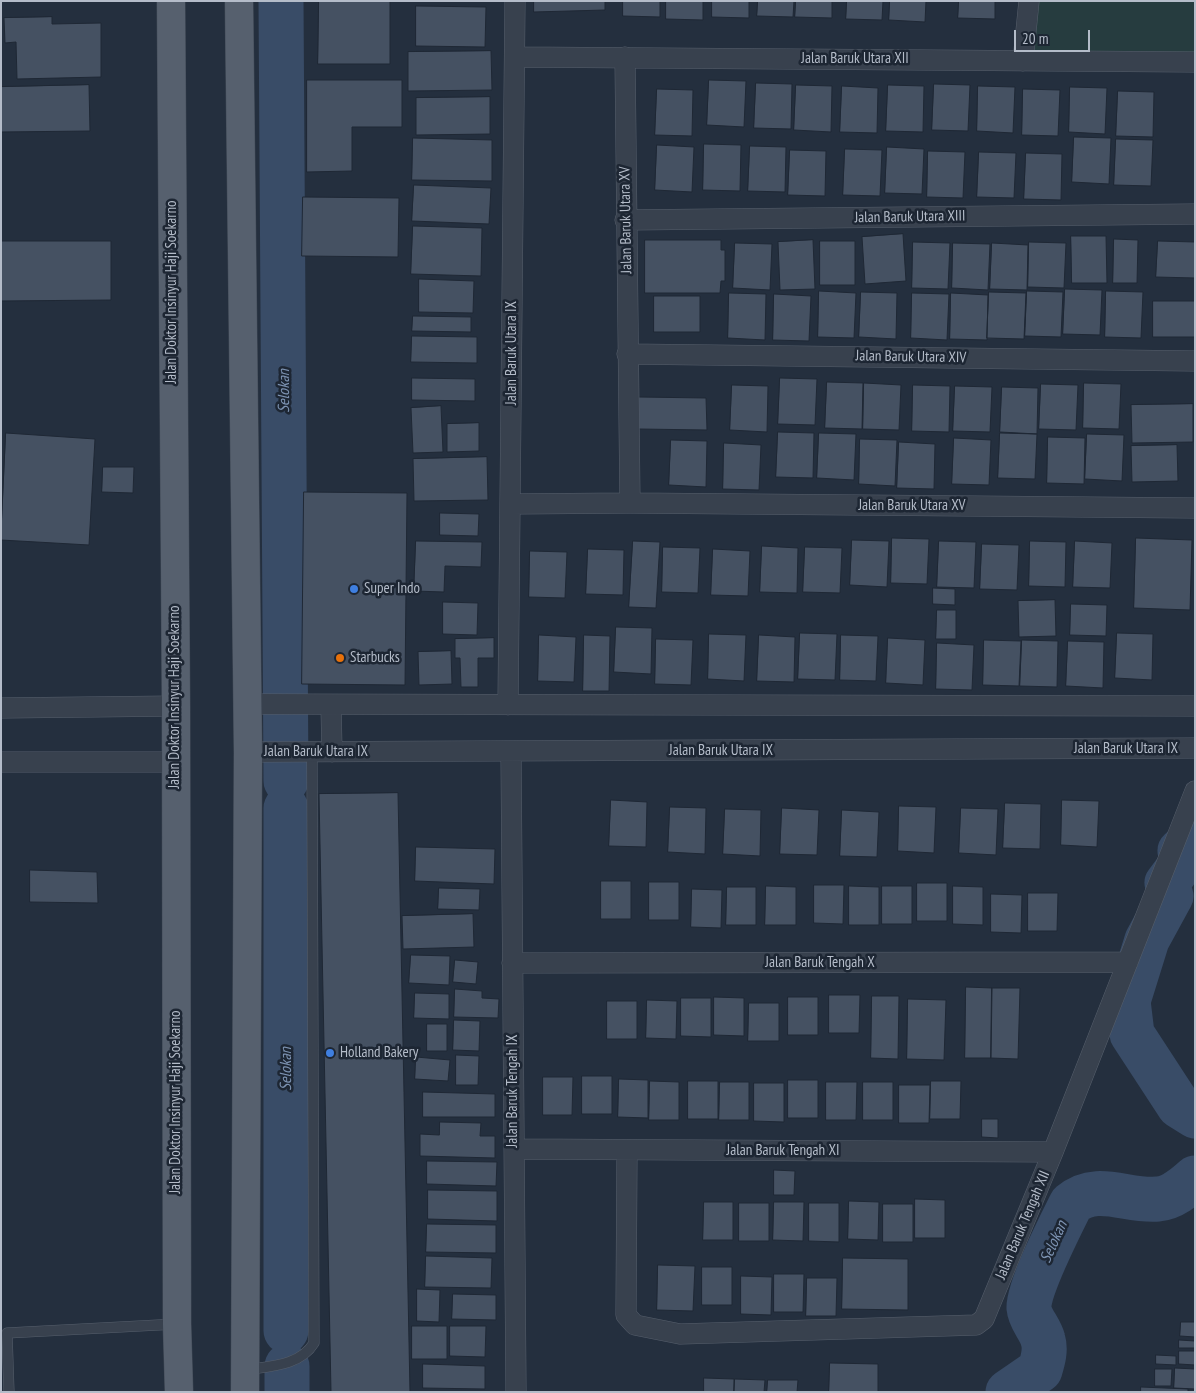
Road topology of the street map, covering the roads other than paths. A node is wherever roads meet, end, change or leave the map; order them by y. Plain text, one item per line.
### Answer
1 (171, 1) edge
2 (240, 1) edge
3 (515, 1) edge
4 (1029, 1) edge
5 (515, 57) junction
6 (625, 58) junction
7 (1023, 61) junction
8 (1195, 62) edge
9 (1195, 214) edge
10 (625, 220) junction
11 (627, 354) junction
12 (1195, 361) edge
13 (630, 503) junction
14 (511, 504) junction
15 (1195, 508) edge
16 (259, 704) junction
17 (508, 704) junction
18 (331, 705) junction
19 (176, 706) junction
20 (1195, 706) edge
21 (1, 708) edge
22 (1195, 748) edge
23 (261, 752) junction
24 (305, 752) junction
25 (332, 752) junction
26 (511, 752) junction
27 (1, 762) edge
28 (175, 762) junction
29 (1195, 791) edge
30 (1128, 962) junction
31 (512, 964) junction
32 (514, 1149) junction
33 (627, 1151) junction
34 (1053, 1152) junction
35 (177, 1324) junction
36 (245, 1381) edge
37 (516, 1391) edge
38 (9, 1392) edge
39 (179, 1392) edge

1 - 19 main road, Jalan Doktor Insinyur Haji Soekarno
2 - 16 main road
3 - 5 street, Jalan Baruk Utara IX
4 - 7 street
5 - 6 street, Jalan Baruk Utara XII
5 - 14 street, Jalan Baruk Utara IX
6 - 7 street, Jalan Baruk Utara XII
6 - 10 street, Jalan Baruk Utara XV
7 - 8 street, Jalan Baruk Utara XII
9 - 10 street, Jalan Baruk Utara XIII
10 - 11 street, Jalan Baruk Utara XV
11 - 12 street, Jalan Baruk Utara XIV
11 - 13 street, Jalan Baruk Utara XV
13 - 14 street, Jalan Baruk Utara XV
13 - 15 street, Jalan Baruk Utara XV
14 - 17 street, Jalan Baruk Utara IX
16 - 18 street
16 - 23 main road
17 - 18 street
17 - 20 street
18 - 25 street
19 - 21 street
19 - 28 main road, Jalan Doktor Insinyur Haji Soekarno
22 - 26 street, Jalan Baruk Utara IX
23 - 24 street, Jalan Baruk Utara IX
23 - 36 main road
24 - 25 street, Jalan Baruk Utara IX
24 - 36 lane
25 - 26 street, Jalan Baruk Utara IX
26 - 31 street, Jalan Baruk Tengah IX
27 - 28 street
28 - 35 main road, Jalan Doktor Insinyur Haji Soekarno
29 - 30 street, Jalan Baruk Tengah XII
30 - 31 street, Jalan Baruk Tengah X
30 - 34 street, Jalan Baruk Tengah XII
31 - 32 street, Jalan Baruk Tengah IX
32 - 33 street, Jalan Baruk Tengah XI
32 - 37 street, Jalan Baruk Tengah IX
33 - 34 street, Jalan Baruk Tengah XI
33 - 34 street, Jalan Baruk Tengah XII
35 - 38 lane
35 - 39 main road, Jalan Doktor Insinyur Haji Soekarno

